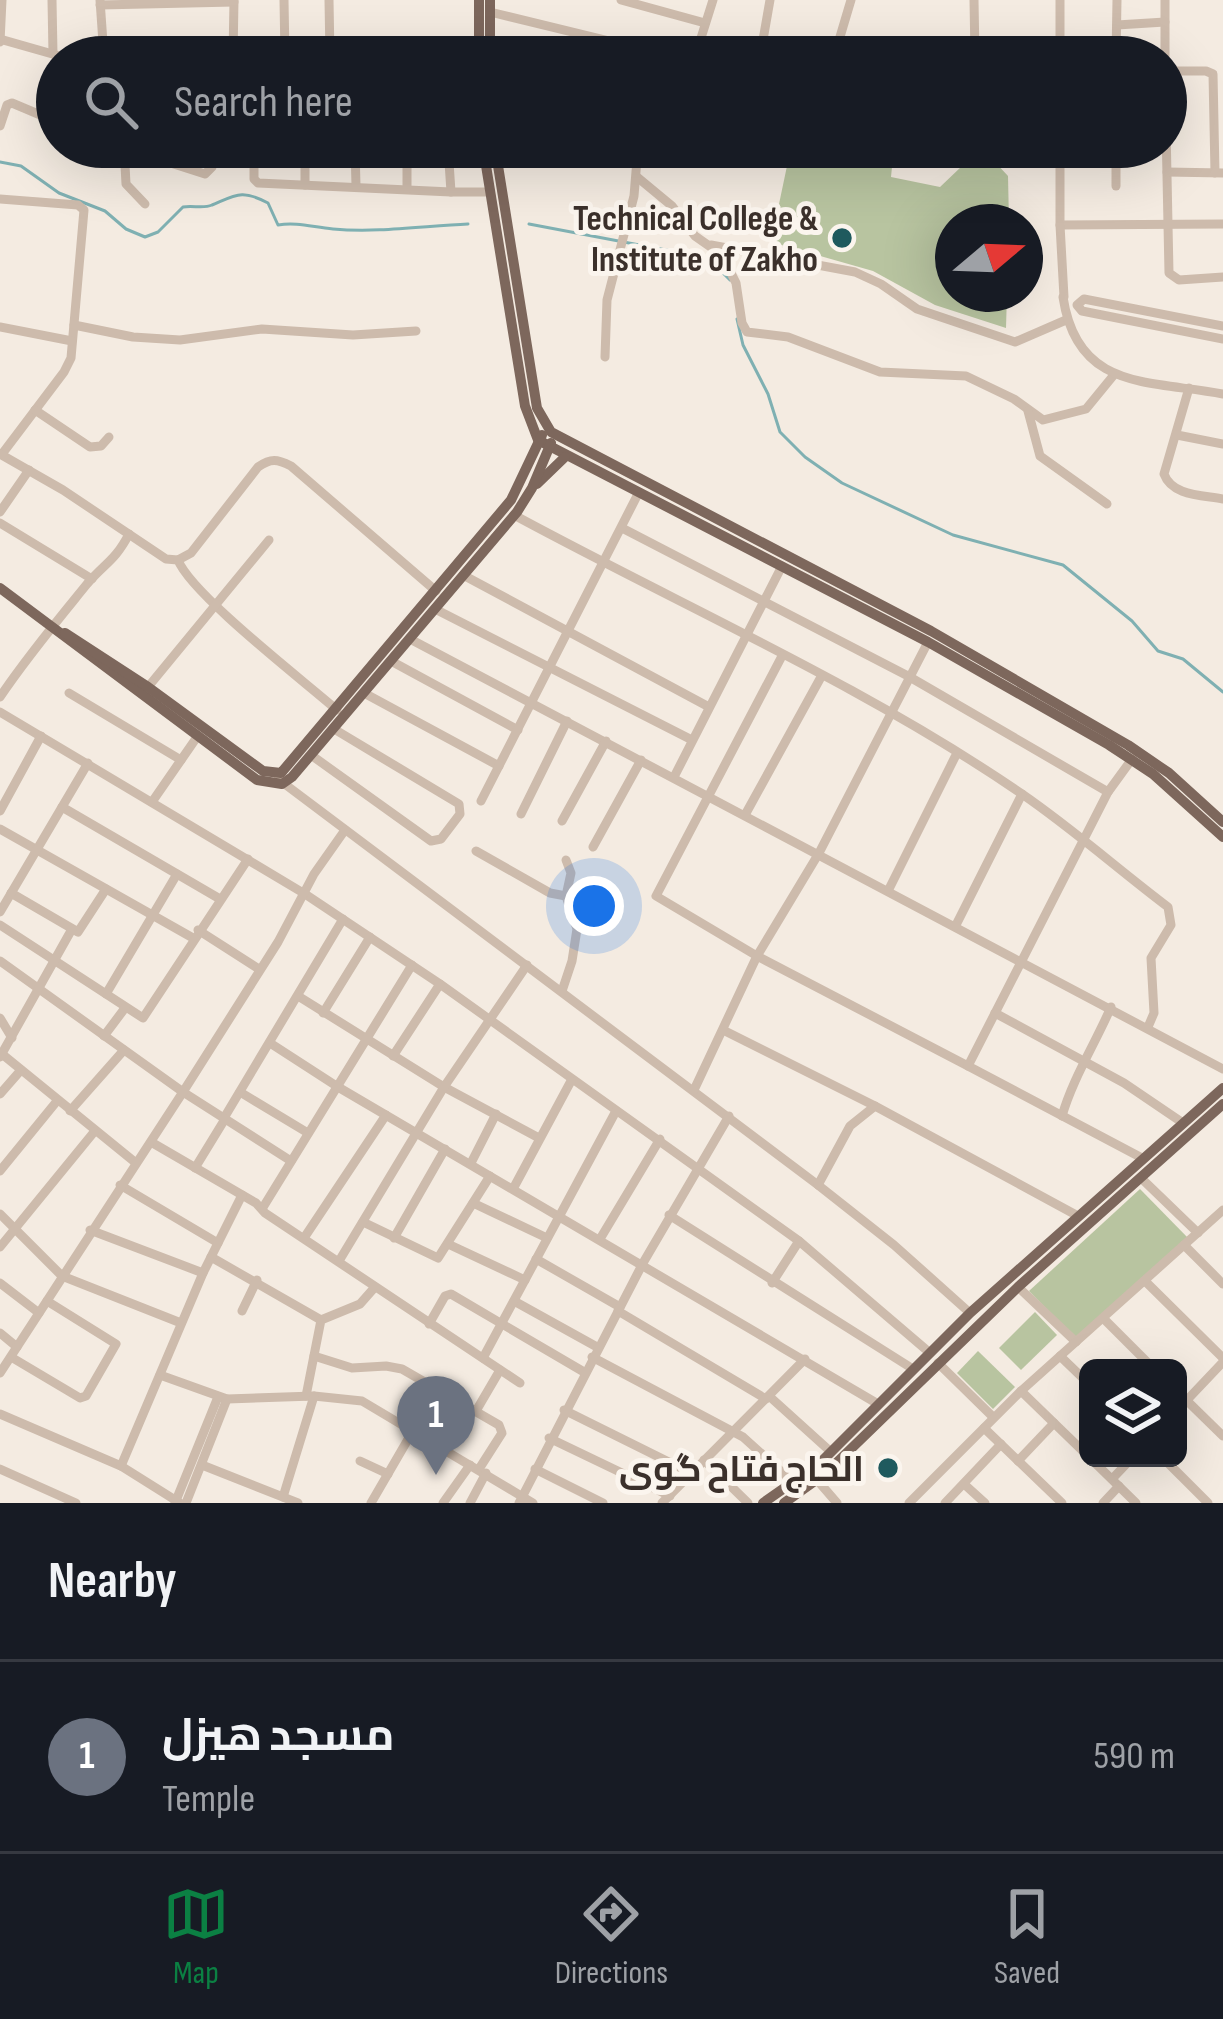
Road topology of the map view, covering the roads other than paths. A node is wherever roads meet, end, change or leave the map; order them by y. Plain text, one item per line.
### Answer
1 (2, 0) edge
2 (52, 0) edge
3 (284, 0) edge
4 (329, 0) edge
5 (479, 0) edge
6 (621, 0) edge
7 (712, 0) edge
8 (770, 0) edge
9 (851, 0) edge
10 (974, 0) edge
11 (1060, 0) edge
12 (1117, 0) edge
13 (1165, 0) edge
14 (234, 1) edge
15 (100, 2) edge
16 (166, 2) edge
17 (490, 6) edge
18 (1166, 22) junction
19 (705, 23) junction
20 (1117, 25) junction
21 (56, 36) edge
22 (102, 36) edge
23 (233, 36) edge
24 (285, 36) edge
25 (330, 36) edge
26 (480, 36) edge
27 (594, 36) edge
28 (701, 36) edge
29 (764, 36) edge
30 (840, 36) edge
31 (975, 36) edge
32 (1060, 36) edge
33 (1117, 36) edge
34 (1166, 36) edge
35 (0, 40) edge
36 (36, 50) edge
37 (1187, 71) edge
38 (36, 113) edge
39 (1219, 124) edge
40 (0, 126) edge
41 (125, 168) edge
42 (254, 168) edge
43 (305, 168) edge
44 (356, 168) edge
45 (407, 168) edge
46 (449, 168) edge
47 (485, 168) edge
48 (498, 168) edge
49 (637, 168) edge
50 (1060, 168) edge
51 (1116, 168) edge
52 (1167, 168) edge
53 (1167, 172) junction
54 (1219, 173) edge
55 (637, 177) junction
56 (305, 185) junction
57 (356, 186) junction
58 (1115, 186) dead end
59 (407, 189) junction
60 (451, 192) junction
61 (488, 192) junction
62 (0, 199) edge
63 (145, 204) dead end
64 (1223, 224) edge
65 (1060, 225) junction
66 (1166, 225) junction
67 (706, 244) junction
68 (1223, 277) edge
69 (1063, 297) junction
70 (1078, 302) junction
71 (1066, 320) junction
72 (74, 325) junction
73 (1223, 326) edge
74 (0, 327) edge
75 (416, 331) dead end
76 (1223, 339) edge
77 (72, 341) junction
78 (605, 357) dead end
79 (1113, 376) junction
80 (1189, 388) junction
81 (1223, 394) edge
82 (35, 410) junction
83 (1028, 411) junction
84 (551, 431) junction
85 (1177, 435) junction
86 (109, 437) dead end
87 (543, 444) junction
88 (1223, 444) edge
89 (2, 449) edge
90 (565, 457) junction
91 (29, 470) junction
92 (527, 485) junction
93 (640, 492) junction
94 (1223, 499) edge
95 (1107, 504) dead end
96 (0, 512) edge
97 (514, 515) junction
98 (0, 523) edge
99 (622, 528) junction
100 (130, 534) junction
101 (269, 540) dead end
102 (178, 560) junction
103 (603, 563) junction
104 (782, 566) junction
105 (463, 575) junction
106 (92, 579) junction
107 (0, 588) edge
108 (436, 591) junction
109 (764, 601) junction
110 (216, 605) junction
111 (435, 609) junction
112 (58, 630) junction
113 (568, 630) junction
114 (745, 637) junction
115 (410, 639) junction
116 (928, 643) junction
117 (782, 656) junction
118 (391, 661) junction
119 (0, 663) edge
120 (550, 667) junction
121 (14, 674) junction
122 (908, 676) junction
123 (821, 677) junction
124 (148, 687) junction
125 (69, 693) dead end
126 (364, 693) junction
127 (0, 697) edge
128 (531, 703) junction
129 (709, 707) junction
130 (337, 710) junction
131 (0, 712) edge
132 (889, 714) junction
133 (567, 721) junction
134 (334, 729) junction
135 (518, 730) junction
136 (41, 736) junction
137 (197, 737) junction
138 (692, 740) junction
139 (606, 742) junction
140 (957, 753) junction
141 (311, 755) junction
142 (1132, 759) junction
143 (182, 760) junction
144 (641, 760) junction
145 (88, 763) junction
146 (500, 766) junction
147 (674, 777) junction
148 (278, 779) junction
149 (1108, 792) junction
150 (1022, 794) junction
151 (709, 795) junction
152 (481, 801) dead end
153 (152, 802) junction
154 (62, 807) junction
155 (0, 811) edge
156 (521, 814) dead end
157 (745, 815) junction
158 (562, 821) dead end
159 (1223, 822) edge
160 (0, 829) edge
161 (345, 830) junction
162 (1223, 837) edge
163 (1085, 841) junction
164 (593, 847) dead end
165 (35, 849) junction
166 (476, 851) dead end
167 (819, 853) junction
168 (248, 860) junction
169 (566, 860) dead end
170 (177, 874) junction
171 (106, 889) junction
172 (889, 890) junction
173 (11, 893) junction
174 (305, 894) junction
175 (566, 896) junction
176 (220, 898) junction
177 (0, 912) edge
178 (154, 916) junction
179 (343, 919) junction
180 (0, 925) edge
181 (956, 925) junction
182 (72, 928) junction
183 (195, 934) junction
184 (370, 937) junction
185 (757, 956) junction
186 (55, 960) junction
187 (1022, 961) junction
188 (4, 964) edge
189 (412, 965) junction
190 (527, 965) junction
191 (259, 969) junction
192 (0, 979) edge
193 (440, 984) junction
194 (40, 991) junction
195 (562, 991) junction
196 (106, 994) junction
197 (298, 996) junction
198 (1111, 1007) junction
199 (125, 1008) junction
200 (323, 1013) junction
201 (995, 1013) junction
202 (0, 1018) edge
203 (488, 1019) junction
204 (1148, 1027) junction
205 (723, 1030) junction
206 (104, 1036) junction
207 (12, 1038) junction
208 (366, 1040) junction
209 (270, 1043) junction
210 (124, 1050) junction
211 (1, 1056) edge
212 (393, 1056) junction
213 (1086, 1065) junction
214 (968, 1066) junction
215 (1223, 1069) edge
216 (21, 1070) junction
217 (571, 1081) junction
218 (338, 1087) junction
219 (444, 1087) junction
220 (1223, 1088) edge
221 (694, 1090) junction
222 (240, 1092) junction
223 (184, 1093) junction
224 (0, 1094) edge
225 (56, 1101) junction
226 (1223, 1104) edge
227 (875, 1106) junction
228 (70, 1111) junction
229 (616, 1111) junction
230 (496, 1114) junction
231 (386, 1115) junction
232 (729, 1116) junction
233 (1062, 1116) junction
234 (225, 1118) junction
235 (1183, 1123) junction
236 (94, 1132) junction
237 (308, 1132) junction
238 (417, 1133) junction
239 (539, 1138) junction
240 (660, 1139) junction
241 (152, 1142) junction
242 (445, 1149) junction
243 (1142, 1158) junction
244 (291, 1161) junction
245 (136, 1163) junction
246 (471, 1163) junction
247 (698, 1165) junction
248 (195, 1168) junction
249 (0, 1171) edge
250 (490, 1175) junction
251 (1141, 1178) junction
252 (120, 1185) junction
253 (818, 1185) junction
254 (513, 1189) junction
255 (242, 1195) junction
256 (473, 1203) junction
257 (262, 1209) junction
258 (1223, 1210) edge
259 (0, 1214) edge
260 (558, 1215) junction
261 (669, 1215) junction
262 (1078, 1216) junction
263 (363, 1222) junction
264 (14, 1229) junction
265 (90, 1231) junction
266 (1198, 1233) junction
267 (304, 1238) junction
268 (394, 1238) junction
269 (547, 1238) junction
270 (600, 1239) junction
271 (800, 1241) junction
272 (218, 1243) junction
273 (448, 1244) junction
274 (1184, 1245) junction
275 (0, 1247) edge
276 (211, 1257) junction
277 (536, 1259) junction
278 (339, 1261) junction
279 (643, 1263) junction
280 (203, 1273) junction
281 (62, 1276) junction
282 (257, 1280) junction
283 (525, 1280) junction
284 (1145, 1281) junction
285 (0, 1283) edge
286 (772, 1283) junction
287 (1223, 1284) edge
288 (375, 1287) junction
289 (1018, 1287) junction
290 (47, 1301) junction
291 (514, 1301) junction
292 (619, 1309) junction
293 (242, 1311) dead end
294 (39, 1313) junction
295 (970, 1313) junction
296 (1103, 1318) junction
297 (321, 1320) junction
298 (182, 1323) junction
299 (429, 1324) junction
300 (501, 1325) junction
301 (0, 1333) edge
302 (1076, 1342) junction
303 (14, 1352) junction
304 (595, 1352) junction
305 (314, 1356) junction
306 (1060, 1356) junction
307 (483, 1358) junction
308 (934, 1358) junction
309 (805, 1359) junction
310 (1144, 1359) edge
311 (1223, 1360) edge
312 (914, 1369) junction
313 (500, 1370) junction
314 (584, 1372) junction
315 (0, 1373) edge
316 (1079, 1374) edge
317 (160, 1375) junction
318 (520, 1383) dead end
319 (902, 1389) junction
320 (1021, 1391) junction
321 (1187, 1392) edge
322 (310, 1396) junction
323 (222, 1398) junction
324 (768, 1398) junction
325 (1187, 1401) edge
326 (878, 1404) junction
327 (564, 1410) junction
328 (476, 1411) junction
329 (0, 1414) edge
330 (993, 1417) junction
331 (1054, 1423) junction
332 (984, 1428) junction
333 (414, 1429) junction
334 (731, 1433) junction
335 (1223, 1436) edge
336 (550, 1438) junction
337 (1001, 1444) junction
338 (1079, 1447) edge
339 (831, 1453) junction
340 (704, 1460) junction
341 (1018, 1460) junction
342 (360, 1461) dead end
343 (202, 1465) junction
344 (121, 1466) junction
345 (1099, 1467) edge
346 (1126, 1467) edge
347 (1172, 1467) edge
348 (0, 1468) edge
349 (478, 1469) junction
350 (535, 1469) junction
351 (691, 1472) junction
352 (388, 1474) junction
353 (818, 1480) junction
354 (794, 1483) junction
355 (1115, 1483) junction
356 (964, 1484) junction
357 (283, 1496) junction
358 (666, 1499) edge
359 (520, 1500) edge
360 (179, 1502) edge
361 (76, 1503) edge
362 (298, 1503) edge
363 (370, 1503) edge
364 (443, 1503) edge
365 (470, 1503) edge
366 (533, 1503) edge
367 (603, 1503) edge
368 (748, 1503) edge
369 (763, 1503) edge
370 (784, 1503) edge
371 (838, 1503) edge
372 (910, 1503) edge
373 (945, 1503) edge
374 (985, 1503) edge
375 (1062, 1503) edge
376 (1103, 1503) edge
377 (1136, 1503) edge
378 (1208, 1503) edge

1 - 35 street
2 - 21 street
3 - 24 street
4 - 25 street
5 - 26 main road
6 - 19 street
7 - 19 street
8 - 29 street
9 - 30 street
10 - 31 street
11 - 32 street
12 - 20 street
13 - 18 street
14 - 16 street
14 - 23 street
15 - 16 street
15 - 22 street
17 - 27 street
18 - 20 street
18 - 34 street
19 - 28 street
20 - 33 street
35 - 36 street
37 - 39 street
38 - 40 street
39 - 54 street
41 - 63 street
42 - 56 street
43 - 56 street
44 - 57 street
45 - 59 street
46 - 60 street
47 - 61 main road
48 - 84 main road
49 - 55 street
50 - 65 street
51 - 58 street
52 - 53 street
53 - 54 street
53 - 66 street
55 - 67 street
55 - 78 street
56 - 57 street
57 - 59 street
59 - 60 street
60 - 61 street
61 - 87 main road
62 - 72 street
64 - 66 street
65 - 66 street
65 - 69 street
66 - 68 street
67 - 71 street
67 - 83 street
69 - 70 street
69 - 71 street
70 - 73 street
70 - 76 street
71 - 79 street
72 - 75 street
72 - 77 street
74 - 77 street
77 - 82 street
79 - 80 street
79 - 83 street
80 - 81 street
80 - 85 street
82 - 86 street
82 - 89 street
83 - 95 street
84 - 87 main road
84 - 159 main road
85 - 88 street
85 - 94 street
87 - 90 main road
87 - 92 main road
89 - 91 street
90 - 92 main road
90 - 93 main road
91 - 96 street
91 - 100 street
92 - 97 main road
92 - 108 main road
93 - 99 street
93 - 104 main road
97 - 103 street
97 - 105 main road
98 - 106 street
99 - 103 street
99 - 109 street
100 - 102 street
100 - 106 street
101 - 110 street
102 - 108 street
102 - 110 street
103 - 113 street
103 - 114 street
104 - 109 street
104 - 116 main road
105 - 111 main road
105 - 113 street
106 - 112 street
107 - 112 main road
108 - 130 main road
109 - 114 street
109 - 122 street
110 - 124 street
110 - 130 street
111 - 115 main road
111 - 120 street
112 - 121 street
112 - 124 main road
112 - 137 main road
113 - 120 street
113 - 129 street
114 - 117 street
114 - 129 street
115 - 118 main road
115 - 128 street
116 - 122 street
116 - 142 main road
117 - 123 street
117 - 151 street
118 - 126 main road
118 - 135 street
119 - 121 street
120 - 128 street
120 - 138 street
121 - 127 street
122 - 132 street
122 - 149 street
123 - 132 street
123 - 157 street
124 - 148 main road
125 - 143 street
126 - 134 main road
126 - 146 street
128 - 133 street
128 - 135 street
129 - 138 street
130 - 148 main road
131 - 136 street
132 - 140 street
132 - 167 street
133 - 139 street
133 - 156 street
134 - 141 main road
134 - 141 street
135 - 146 street
136 - 145 street
136 - 155 street
137 - 143 street
137 - 148 main road
138 - 147 street
139 - 144 street
139 - 158 street
140 - 150 street
140 - 172 street
141 - 148 main road
142 - 149 street
142 - 162 main road
143 - 153 street
144 - 147 street
144 - 164 street
145 - 153 street
145 - 154 street
146 - 152 street
147 - 151 street
148 - 161 street
149 - 163 street
150 - 163 street
150 - 181 street
151 - 157 street
151 - 185 street
153 - 168 street
154 - 165 street
154 - 170 street
157 - 167 street
160 - 165 street
161 - 174 street
161 - 190 street
163 - 187 street
163 - 204 street
165 - 171 street
165 - 173 street
166 - 175 street
167 - 172 street
167 - 185 street
168 - 174 street
168 - 176 street
169 - 175 street
170 - 176 street
170 - 178 street
171 - 178 street
171 - 182 street
172 - 181 street
173 - 177 street
173 - 182 street
174 - 179 street
174 - 191 street
175 - 195 street
176 - 183 street
178 - 183 street
178 - 196 street
179 - 184 street
179 - 197 street
180 - 186 street
181 - 187 street
182 - 186 street
183 - 191 street
183 - 199 street
184 - 189 street
184 - 200 street
185 - 205 street
185 - 214 street
186 - 194 street
186 - 196 street
187 - 198 street
187 - 201 street
188 - 192 street
188 - 194 street
189 - 193 street
189 - 208 street
190 - 195 street
190 - 203 street
191 - 223 street
193 - 203 street
193 - 212 street
194 - 206 street
194 - 207 street
195 - 221 street
196 - 199 street
197 - 200 street
197 - 209 street
198 - 204 street
198 - 213 street
199 - 206 street
200 - 208 street
201 - 213 street
201 - 214 street
202 - 207 street
203 - 217 street
203 - 219 street
204 - 215 street
205 - 221 street
205 - 227 street
206 - 210 street
207 - 211 street
208 - 212 street
208 - 218 street
209 - 218 street
209 - 222 street
210 - 223 street
210 - 228 street
211 - 216 street
212 - 219 street
213 - 233 street
213 - 235 street
214 - 233 street
216 - 224 street
216 - 225 street
217 - 229 street
217 - 239 street
218 - 231 street
218 - 237 street
219 - 230 street
219 - 238 street
220 - 235 main road
221 - 232 street
222 - 234 street
222 - 237 street
223 - 234 street
223 - 241 street
225 - 228 street
225 - 249 street
226 - 251 main road
227 - 253 street
227 - 262 street
228 - 236 street
229 - 240 street
229 - 260 street
230 - 239 street
230 - 246 street
231 - 238 street
231 - 267 street
232 - 247 street
232 - 253 street
233 - 243 street
234 - 244 street
234 - 248 street
235 - 243 main road
236 - 245 street
236 - 264 street
237 - 244 street
238 - 242 street
238 - 263 street
239 - 254 street
240 - 247 street
240 - 270 street
241 - 245 street
241 - 248 street
242 - 246 street
242 - 268 street
243 - 262 main road
244 - 257 street
245 - 252 street
246 - 250 street
247 - 261 street
247 - 271 street
248 - 255 street
250 - 254 street
250 - 256 street
251 - 266 street
251 - 289 main road
252 - 265 street
252 - 272 street
253 - 295 street
254 - 260 street
255 - 257 street
255 - 272 street
256 - 269 street
256 - 273 street
257 - 267 street
258 - 266 street
259 - 264 street
260 - 269 street
260 - 270 street
261 - 279 street
261 - 286 street
262 - 295 main road
263 - 268 street
263 - 278 street
264 - 275 street
264 - 281 street
265 - 280 street
265 - 281 street
266 - 274 street
267 - 278 street
268 - 273 street
269 - 277 street
270 - 279 street
271 - 286 street
271 - 308 street
272 - 276 street
273 - 283 street
274 - 284 street
274 - 287 street
276 - 280 street
276 - 282 street
277 - 283 street
277 - 292 street
278 - 288 street
279 - 292 street
279 - 309 street
280 - 298 street
281 - 290 street
281 - 298 street
282 - 293 street
282 - 297 street
283 - 291 street
284 - 296 street
284 - 311 street
285 - 294 street
286 - 312 street
288 - 297 street
288 - 299 street
289 - 302 street
289 - 308 main road
290 - 294 street
290 - 303 street
291 - 300 street
291 - 304 street
292 - 304 street
292 - 324 street
294 - 303 street
295 - 308 main road
296 - 302 street
296 - 310 street
297 - 305 street
298 - 317 street
299 - 300 street
299 - 307 street
300 - 307 street
300 - 314 street
301 - 303 street
302 - 306 street
303 - 315 street
304 - 314 street
304 - 334 street
305 - 322 street
305 - 328 street
306 - 316 street
306 - 320 street
307 - 313 street
308 - 312 main road
308 - 319 main road
308 - 330 street
309 - 324 street
309 - 326 street
311 - 321 street
312 - 319 main road
313 - 318 street
313 - 328 street
314 - 327 street
317 - 323 street
317 - 344 street
319 - 326 main road
319 - 353 main road
320 - 330 street
320 - 331 street
322 - 323 street
322 - 333 street
322 - 357 street
323 - 343 street
323 - 360 street
324 - 334 street
324 - 339 street
325 - 335 street
326 - 339 main road
327 - 336 street
327 - 351 street
328 - 349 street
329 - 344 street
330 - 332 street
331 - 338 street
331 - 341 street
332 - 337 street
332 - 372 street
333 - 349 street
333 - 352 street
334 - 340 street
334 - 354 street
336 - 350 street
336 - 358 street
337 - 341 street
337 - 356 street
339 - 354 main road
340 - 351 street
340 - 368 street
341 - 375 street
342 - 352 street
343 - 357 street
343 - 360 street
344 - 360 street
345 - 355 street
346 - 355 street
347 - 378 street
348 - 361 street
349 - 359 street
349 - 364 street
349 - 365 street
350 - 359 street
350 - 367 street
351 - 358 street
352 - 363 street
353 - 370 main road
353 - 371 street
354 - 369 main road
355 - 376 street
355 - 377 street
356 - 373 street
356 - 374 street
357 - 362 street
359 - 366 street

